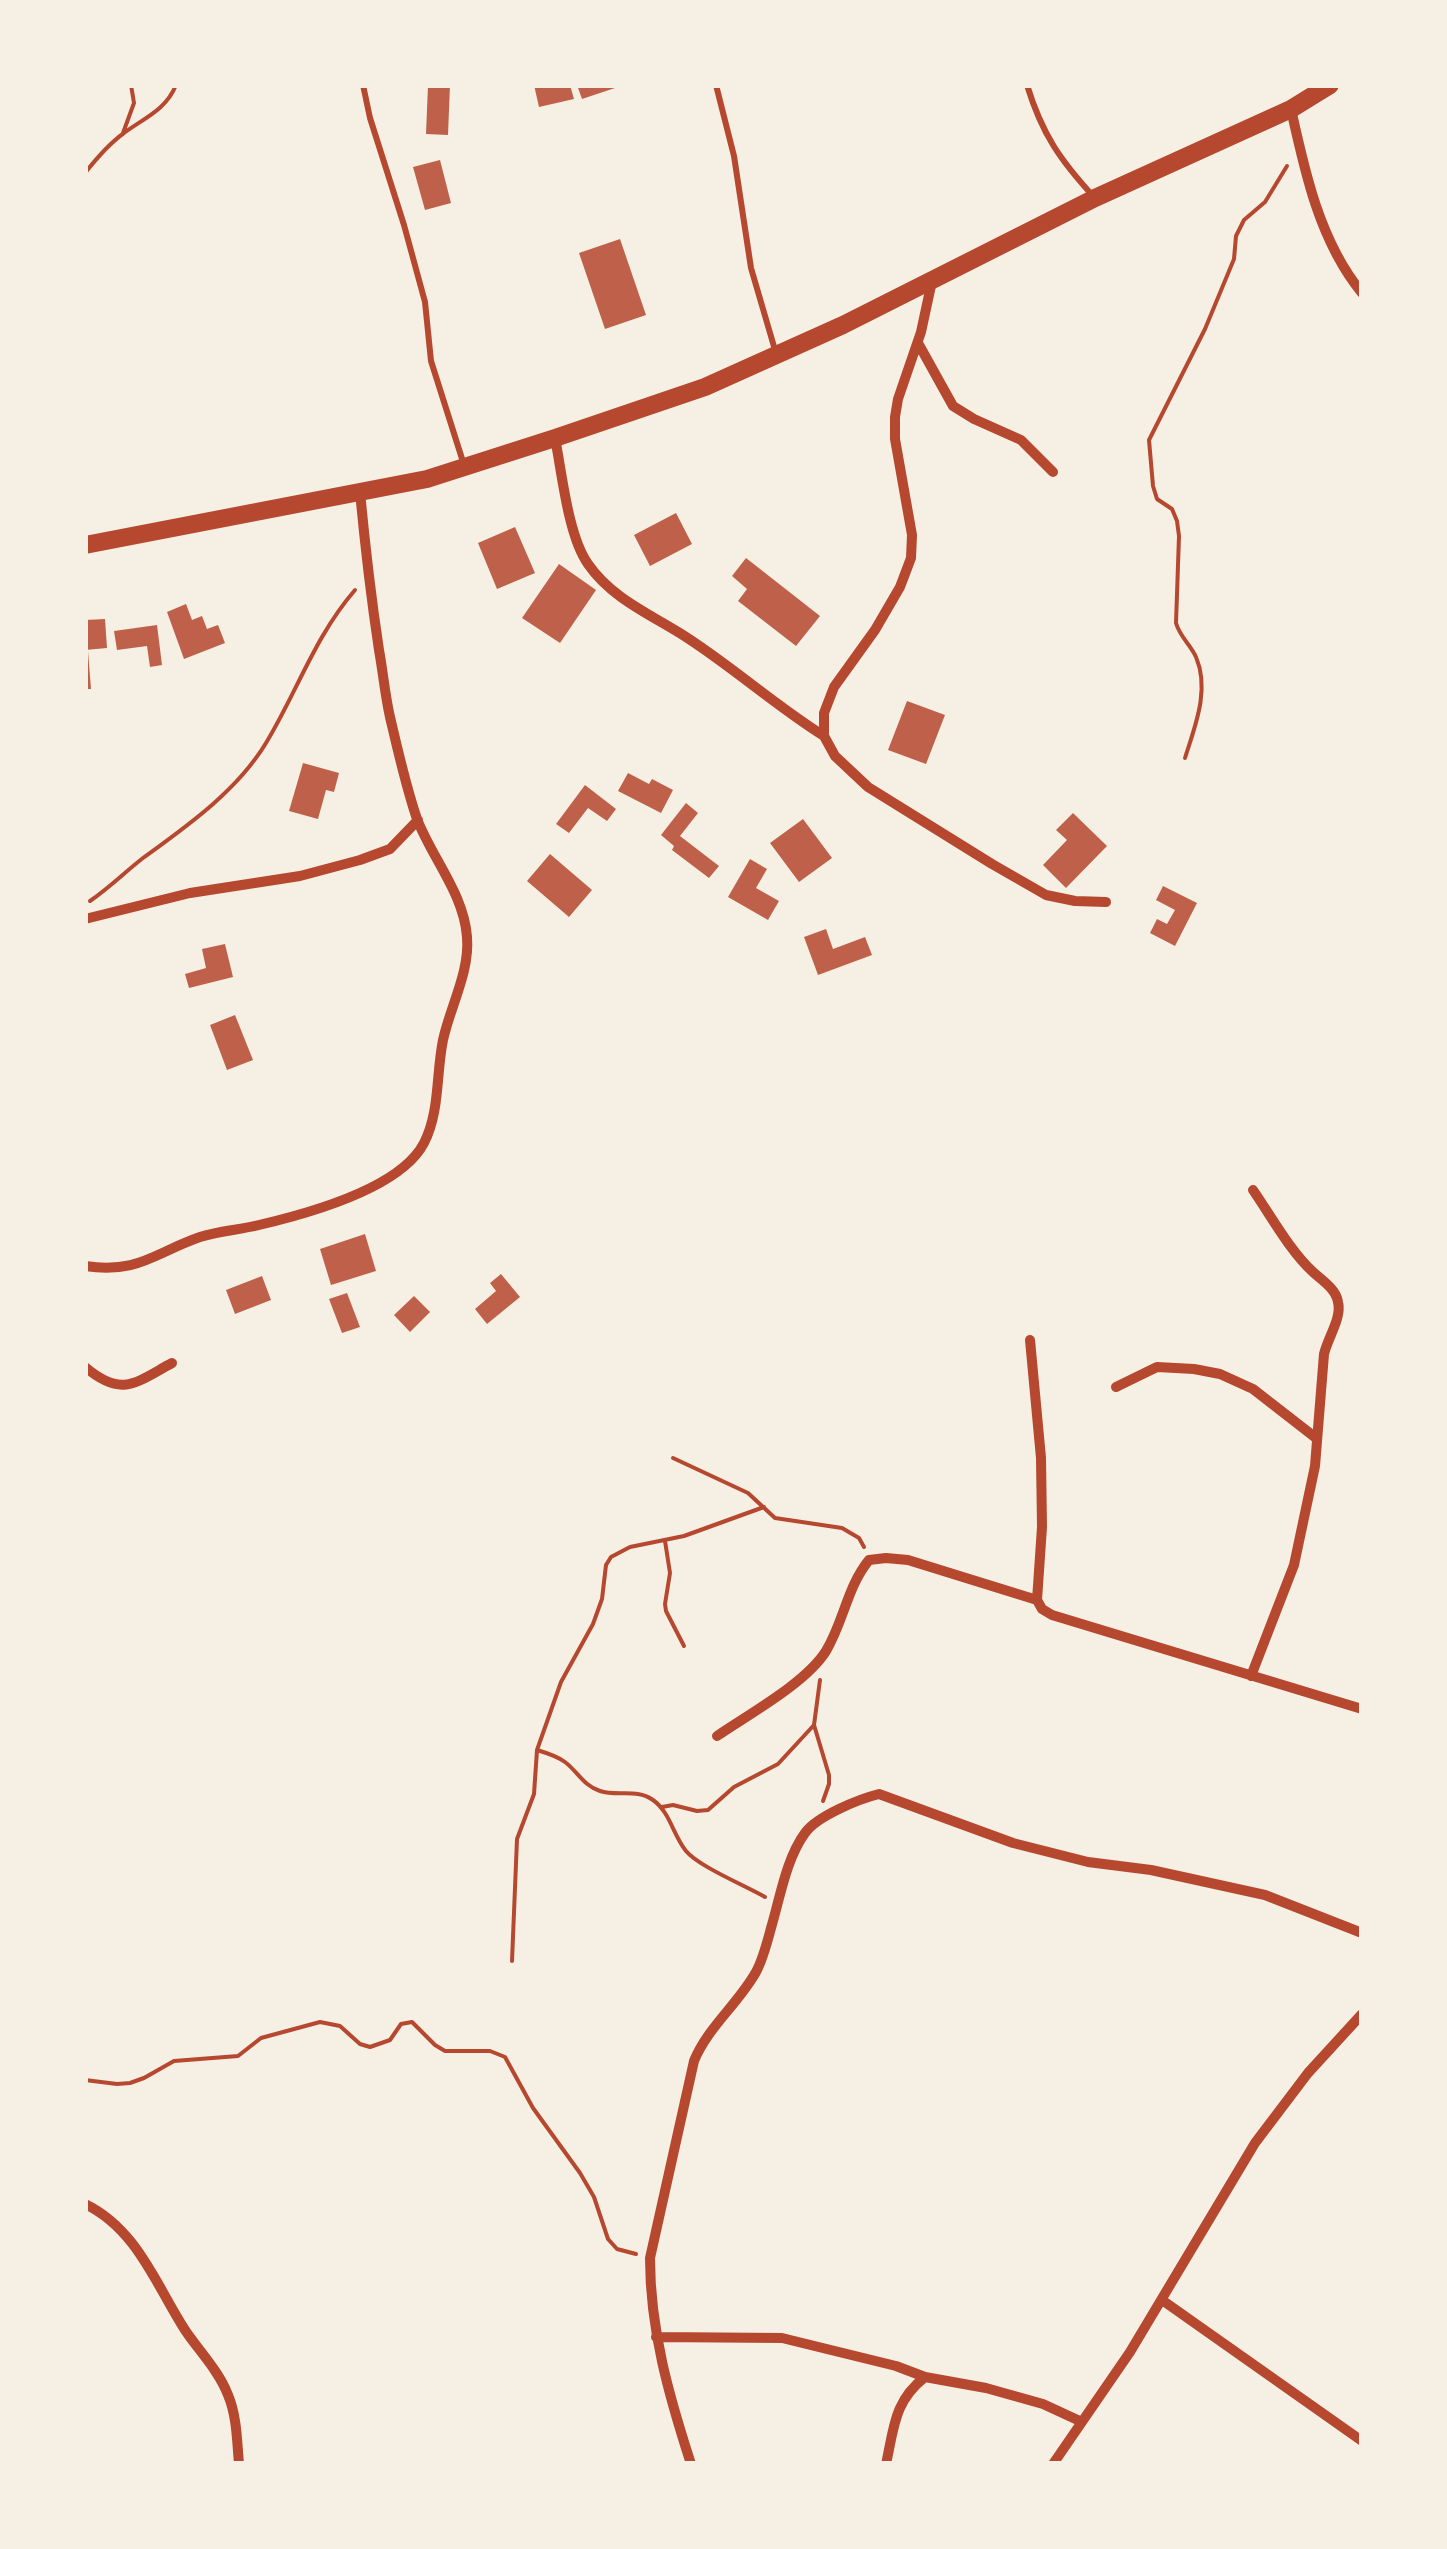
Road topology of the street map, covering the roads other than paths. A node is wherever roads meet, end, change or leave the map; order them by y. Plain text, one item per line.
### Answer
1 (364, 85) edge
2 (716, 85) edge
3 (1027, 85) edge
4 (1330, 85) edge
5 (1292, 109) junction
6 (1094, 198) junction
7 (933, 280) junction
8 (1362, 294) edge
9 (918, 343) junction
10 (777, 356) junction
11 (555, 438) junction
12 (465, 467) junction
13 (1053, 472) dead end
14 (360, 492) junction
15 (85, 545) edge
16 (824, 736) junction
17 (418, 820) junction
18 (1106, 902) dead end
19 (85, 920) edge
20 (1253, 1190) dead end
21 (85, 1266) edge
22 (1030, 1340) dead end
23 (172, 1363) dead end
24 (85, 1367) edge
25 (1116, 1386) dead end
26 (1316, 1438) junction
27 (1037, 1600) junction
28 (1251, 1676) junction
29 (1362, 1710) edge
30 (717, 1736) dead end
31 (1362, 1933) edge
32 (1362, 2014) edge
33 (85, 2204) edge
34 (1162, 2300) junction
35 (656, 2337) junction
36 (926, 2377) junction
37 (1082, 2422) junction
38 (1362, 2441) edge
39 (239, 2464) edge
40 (692, 2464) edge
41 (886, 2464) edge
42 (1053, 2464) edge

1 - 12 lane
2 - 10 lane
3 - 6 lane
4 - 5 main road
5 - 6 main road
5 - 8 street
6 - 7 main road
7 - 9 street
7 - 10 main road
9 - 13 street
9 - 16 street
10 - 11 main road
11 - 12 main road
11 - 16 street
12 - 14 main road
14 - 15 main road
14 - 17 street
16 - 18 street
17 - 19 street
17 - 21 street
20 - 26 street
22 - 27 street
23 - 24 street
25 - 26 street
26 - 28 street
27 - 28 street
27 - 30 street
28 - 29 street
31 - 35 street
32 - 34 street
33 - 39 street
34 - 37 street
34 - 38 street
35 - 36 street
35 - 40 street
36 - 37 street
36 - 41 street
37 - 42 street

